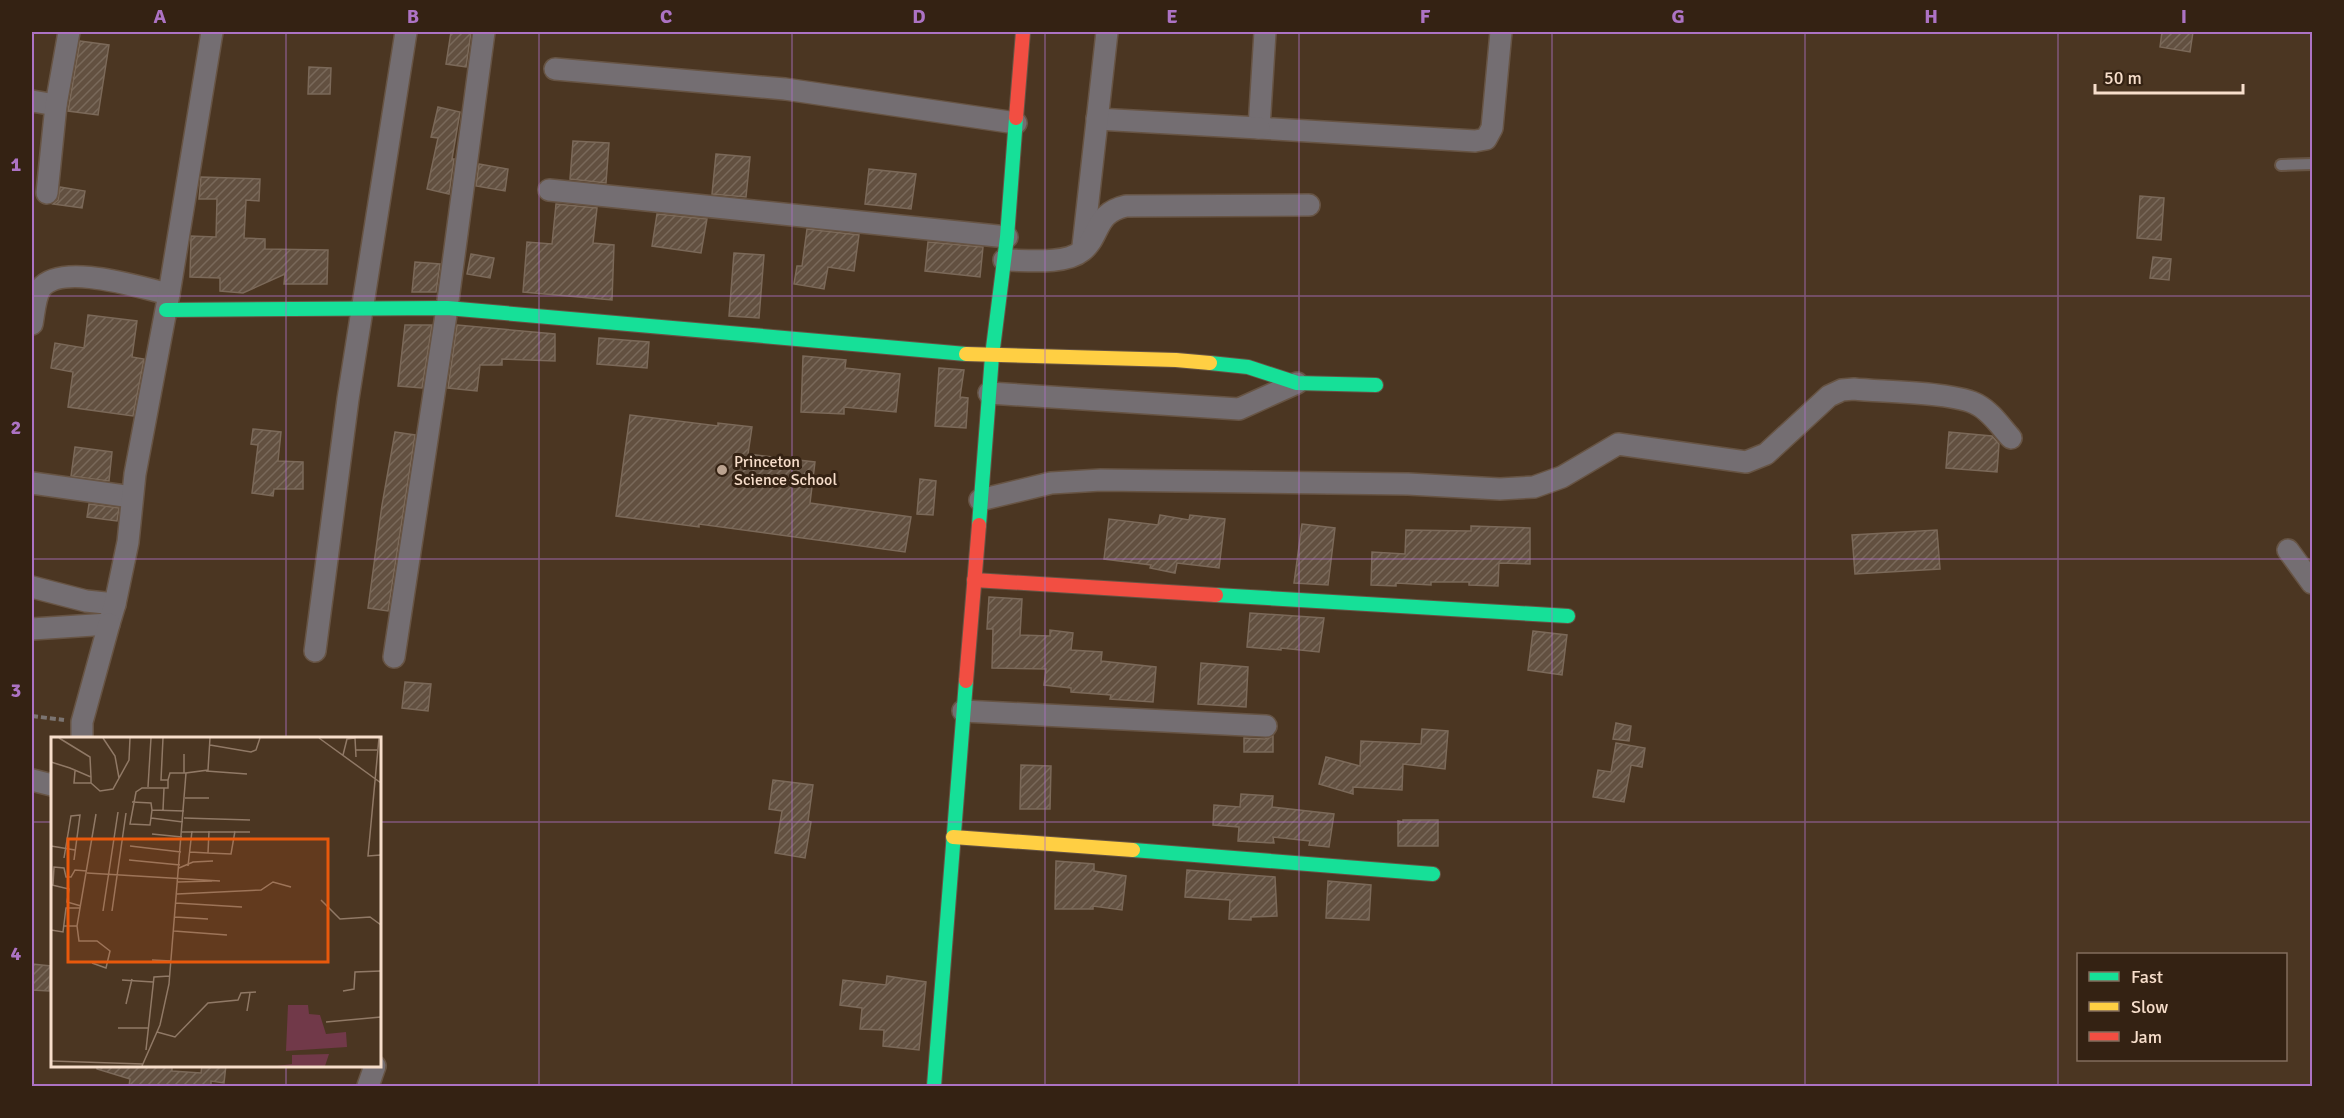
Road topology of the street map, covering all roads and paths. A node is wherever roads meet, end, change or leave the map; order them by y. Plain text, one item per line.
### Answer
1 (69, 32) edge
2 (212, 32) edge
3 (406, 32) edge
4 (484, 32) edge
5 (1023, 32) edge
6 (1107, 32) edge
7 (1265, 32) edge
8 (1501, 32) edge
9 (555, 69) dead end
10 (32, 101) edge
11 (56, 105) junction
12 (1097, 119) junction
13 (1016, 123) junction
14 (1259, 128) junction
15 (2313, 164) edge
16 (2281, 165) dead end
17 (549, 190) dead end
18 (47, 193) dead end
19 (1309, 205) dead end
20 (1007, 237) junction
21 (1083, 251) junction
22 (1004, 260) junction
23 (167, 302) junction
24 (447, 308) junction
25 (363, 309) junction
26 (32, 324) edge
27 (992, 356) junction
28 (1297, 383) junction
29 (1376, 385) dead end
30 (989, 393) junction
31 (2011, 438) dead end
32 (32, 483) edge
33 (132, 497) junction
34 (980, 500) junction
35 (2288, 550) dead end
36 (974, 580) junction
37 (2313, 583) edge
38 (32, 587) edge
39 (112, 614) junction
40 (1568, 616) dead end
41 (32, 629) edge
42 (315, 651) dead end
43 (394, 657) dead end
44 (963, 711) junction
45 (32, 716) edge
46 (1266, 726) dead end
47 (82, 730) edge
48 (32, 780) edge
49 (51, 785) edge
50 (953, 837) junction
51 (1433, 874) dead end
52 (374, 1067) edge
53 (368, 1086) edge
54 (934, 1086) edge

1 - 11 street
2 - 23 street
3 - 25 street
4 - 24 street
5 - 13 street
6 - 12 street
7 - 14 street
8 - 14 street
9 - 13 street
10 - 11 street
11 - 18 street
12 - 14 street
12 - 21 street
13 - 20 street
15 - 16 lane
17 - 20 street
19 - 21 street
20 - 22 street
21 - 22 street
22 - 27 street
23 - 25 street
23 - 26 street
23 - 33 street
24 - 25 street
24 - 27 street
24 - 43 street
25 - 42 street
27 - 28 street
27 - 30 street
28 - 29 street
28 - 30 street
30 - 34 street
31 - 34 street
32 - 33 street
33 - 39 street
34 - 36 street
35 - 37 street
36 - 40 street
36 - 44 street
38 - 39 street
39 - 41 street
39 - 47 street
44 - 46 street
44 - 50 street
45 - 47 path
48 - 49 street
50 - 51 street
50 - 54 street
52 - 53 street

